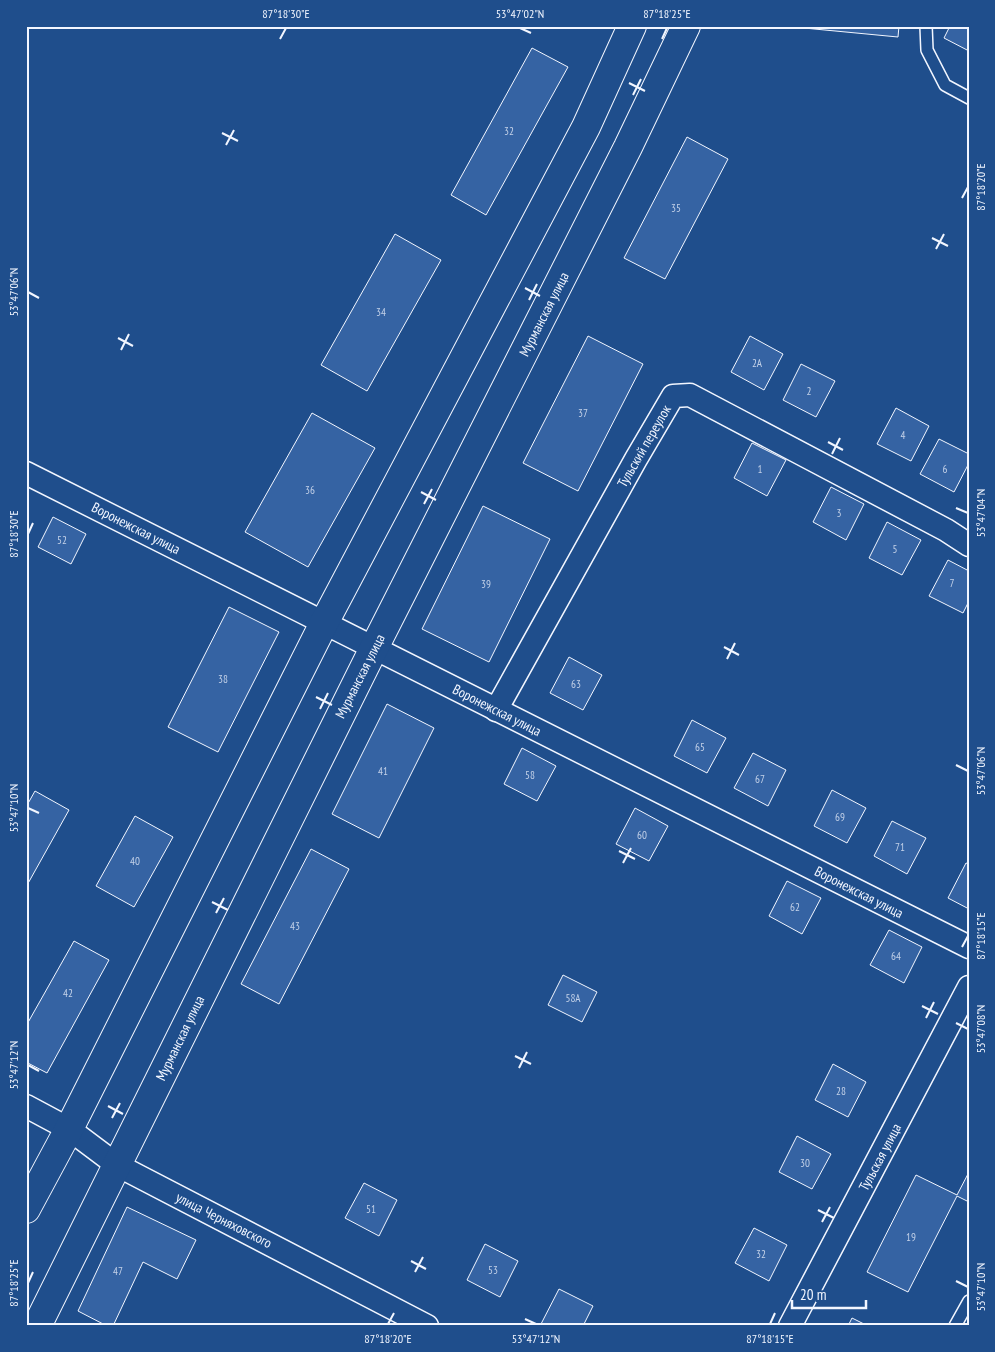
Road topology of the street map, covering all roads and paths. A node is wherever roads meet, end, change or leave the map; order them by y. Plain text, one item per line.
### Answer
1 (632, 26) edge
2 (686, 26) edge
3 (926, 26) edge
4 (969, 98) edge
5 (26, 473) edge
6 (969, 545) edge
7 (324, 623) junction
8 (374, 648) junction
9 (496, 710) junction
10 (969, 947) edge
11 (969, 988) edge
12 (26, 1106) edge
13 (69, 1129) junction
14 (117, 1165) junction
15 (26, 1209) edge
16 (969, 1301) edge
17 (37, 1326) edge
18 (427, 1326) edge
19 (790, 1326) edge
20 (955, 1326) edge

1 - 7 main road
2 - 8 main road, Мурманская улица
3 - 4 lane
5 - 7 street, Воронежская улица
6 - 9 street, Тульский переулок
7 - 8 street, Воронежская улица
7 - 13 main road
8 - 9 street, Воронежская улица
8 - 14 main road, Мурманская улица
9 - 10 street, Воронежская улица
11 - 19 street, Тульская улица
12 - 13 street, улица Черняховского
13 - 14 street, улица Черняховского
13 - 15 main road
14 - 17 main road, Мурманская улица
14 - 18 street, улица Черняховского
16 - 20 lane

